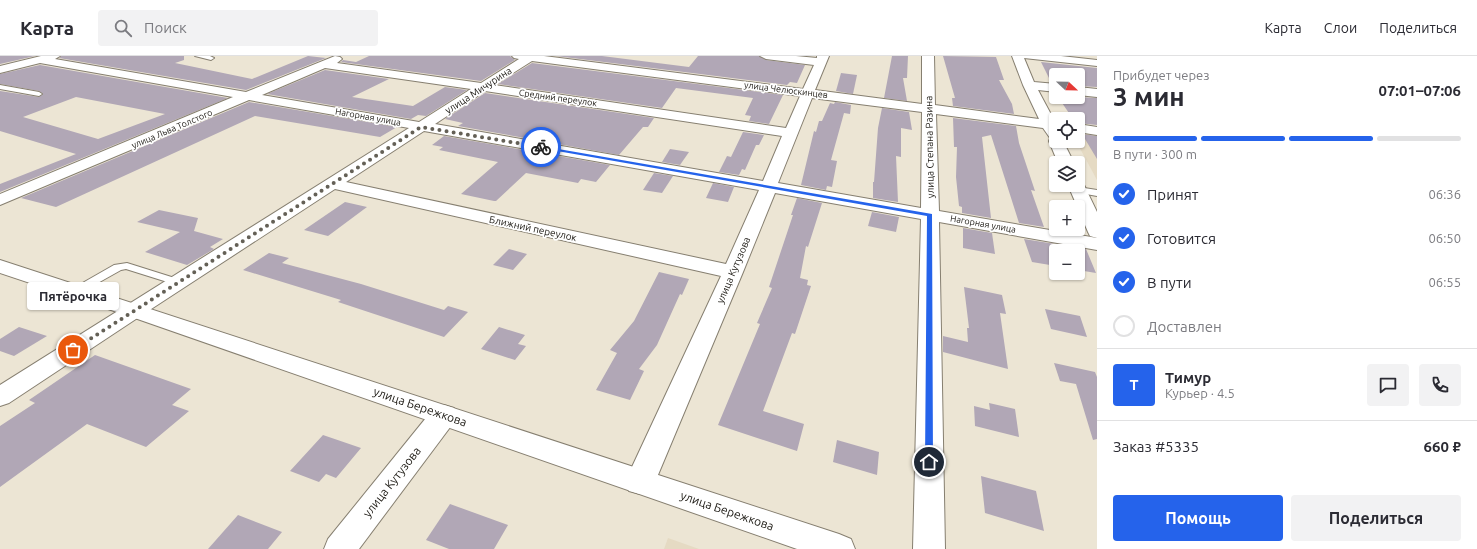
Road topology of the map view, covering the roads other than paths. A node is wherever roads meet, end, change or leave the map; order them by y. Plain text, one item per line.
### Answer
1 (198, 56) edge
2 (343, 56) edge
3 (766, 56) edge
4 (928, 56) edge
5 (1018, 56) edge
6 (1028, 56) edge
7 (526, 57) edge
8 (47, 58) edge
9 (211, 58) dead end
10 (821, 59) edge
11 (1097, 63) edge
12 (324, 64) junction
13 (0, 70) edge
14 (1029, 85) junction
15 (0, 87) edge
16 (1049, 87) edge
17 (483, 88) junction
18 (1085, 92) edge
19 (808, 93) junction
20 (1097, 93) edge
21 (39, 94) dead end
22 (250, 96) junction
23 (929, 109) junction
24 (1049, 120) edge
25 (1049, 125) edge
26 (421, 127) junction
27 (1085, 129) edge
28 (1097, 131) edge
29 (792, 133) junction
30 (334, 184) junction
31 (769, 187) junction
32 (1085, 189) edge
33 (1079, 192) edge
34 (1097, 193) edge
35 (0, 200) edge
36 (930, 215) junction
37 (1097, 232) edge
38 (1097, 244) edge
39 (0, 266) edge
40 (733, 272) junction
41 (178, 282) junction
42 (76, 290) junction
43 (134, 310) junction
44 (0, 397) edge
45 (444, 415) junction
46 (640, 482) junction
47 (340, 549) edge
48 (839, 549) edge
49 (929, 549) edge

1 - 9 lane
2 - 12 street, улица Льва Толстого
3 - 10 street
4 - 23 street, улица Степана Разина
5 - 14 street
6 - 11 street
7 - 17 street, улица Мичурина
7 - 19 street, улица Челюскинцев
8 - 13 street
8 - 22 street, Нагорная улица
10 - 19 street, улица Кутузова
12 - 17 street, Средний переулок
12 - 22 street, улица Льва Толстого
14 - 16 street
14 - 24 street
15 - 21 lane
17 - 26 street, улица Мичурина
17 - 29 street, Средний переулок
18 - 20 street
19 - 23 street, улица Челюскинцев
19 - 29 street, улица Кутузова
22 - 26 street, Нагорная улица
22 - 35 street, улица Льва Толстого
23 - 25 street, улица Челюскинцев
23 - 36 street, улица Степана Разина
26 - 30 street, улица Мичурина
26 - 31 street, Нагорная улица
27 - 28 street
29 - 31 street, улица Кутузова
30 - 40 street, Ближний переулок
30 - 41 street, улица Мичурина
31 - 36 street, Нагорная улица
31 - 40 street, улица Кутузова
32 - 34 lane
33 - 37 street
36 - 38 street, Нагорная улица
36 - 49 street, улица Степана Разина
39 - 42 street, улица Бережкова
40 - 46 street, улица Кутузова
41 - 42 lane
41 - 43 street, улица Мичурина
42 - 43 street, улица Бережкова
43 - 44 street, улица Мичурина
43 - 45 street, улица Бережкова
45 - 46 street, улица Бережкова
45 - 47 street, улица Кутузова
46 - 48 street, улица Бережкова

